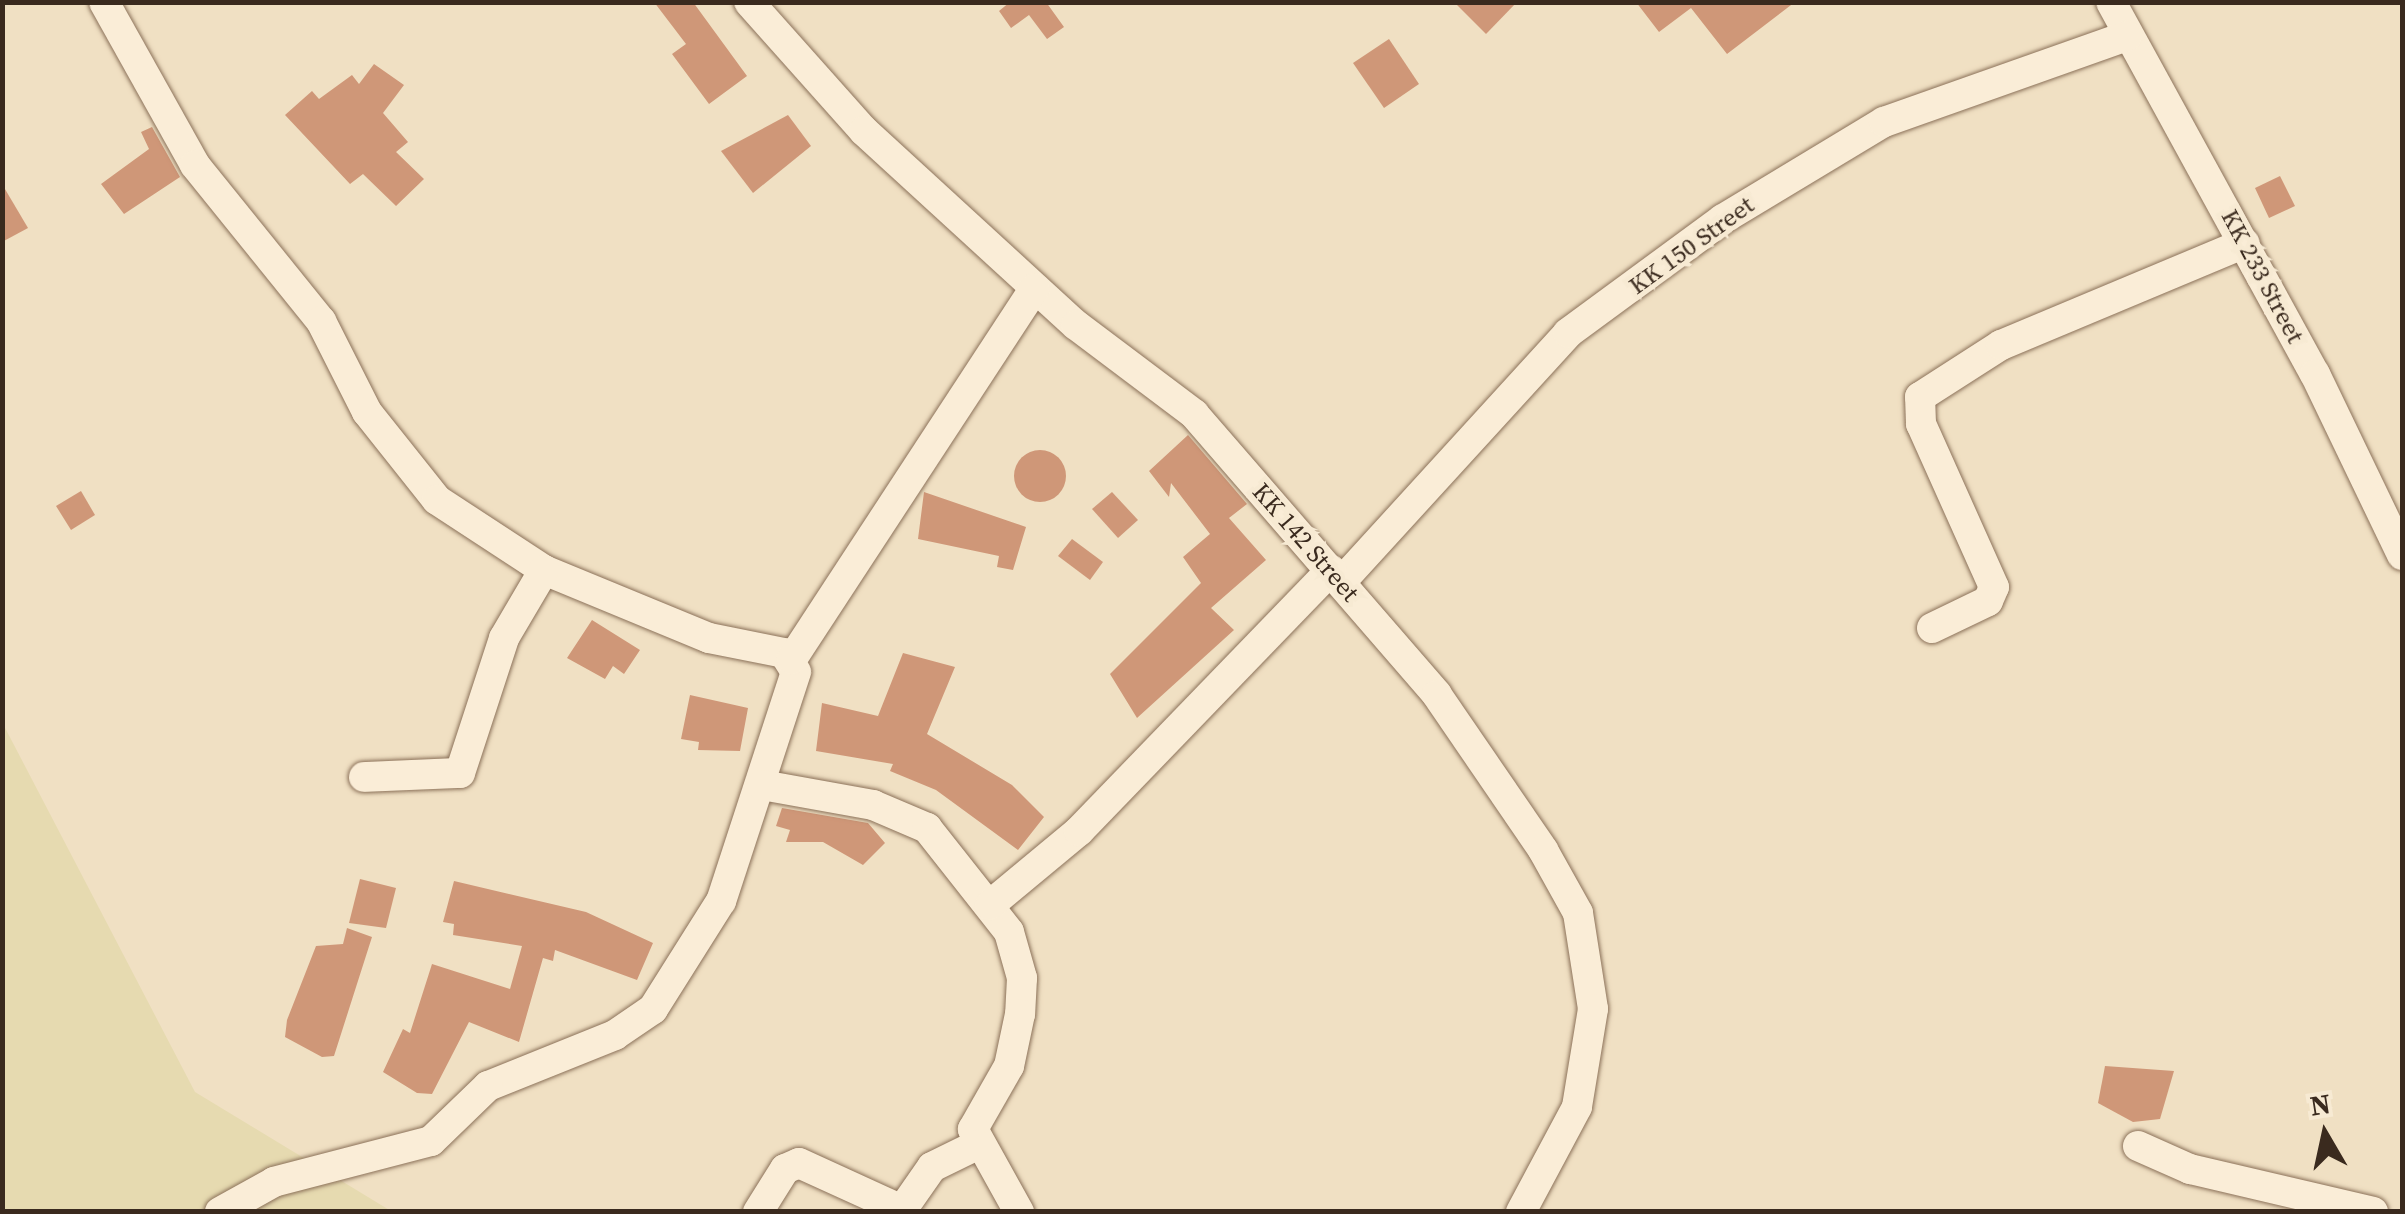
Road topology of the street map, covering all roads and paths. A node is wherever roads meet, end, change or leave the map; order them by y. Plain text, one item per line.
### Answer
1 (104, 2) edge
2 (749, 2) edge
3 (2111, 2) edge
4 (2127, 36) junction
5 (2245, 243) junction
6 (1034, 288) junction
7 (2400, 533) edge
8 (544, 570) junction
9 (1336, 576) junction
10 (1932, 628) dead end
11 (792, 659) junction
12 (364, 777) dead end
13 (762, 786) junction
14 (990, 905) junction
15 (978, 1145) junction
16 (2138, 1146) dead end
17 (220, 1212) edge
18 (758, 1212) edge
19 (1019, 1212) edge
20 (1521, 1212) edge
21 (2372, 1212) edge

1 - 8 street
2 - 6 street, KK 142 Street
3 - 4 street, KK 233 Street
4 - 5 street, KK 233 Street
4 - 9 street, KK 150 Street
5 - 7 street, KK 233 Street
5 - 10 street
6 - 9 street, KK 142 Street
6 - 11 street
8 - 11 street
8 - 12 street
9 - 14 street, KK 150 Street
9 - 20 street, KK 142 Street
11 - 13 street
13 - 14 street
13 - 17 street
14 - 15 street
15 - 18 street
15 - 19 street
16 - 21 street

